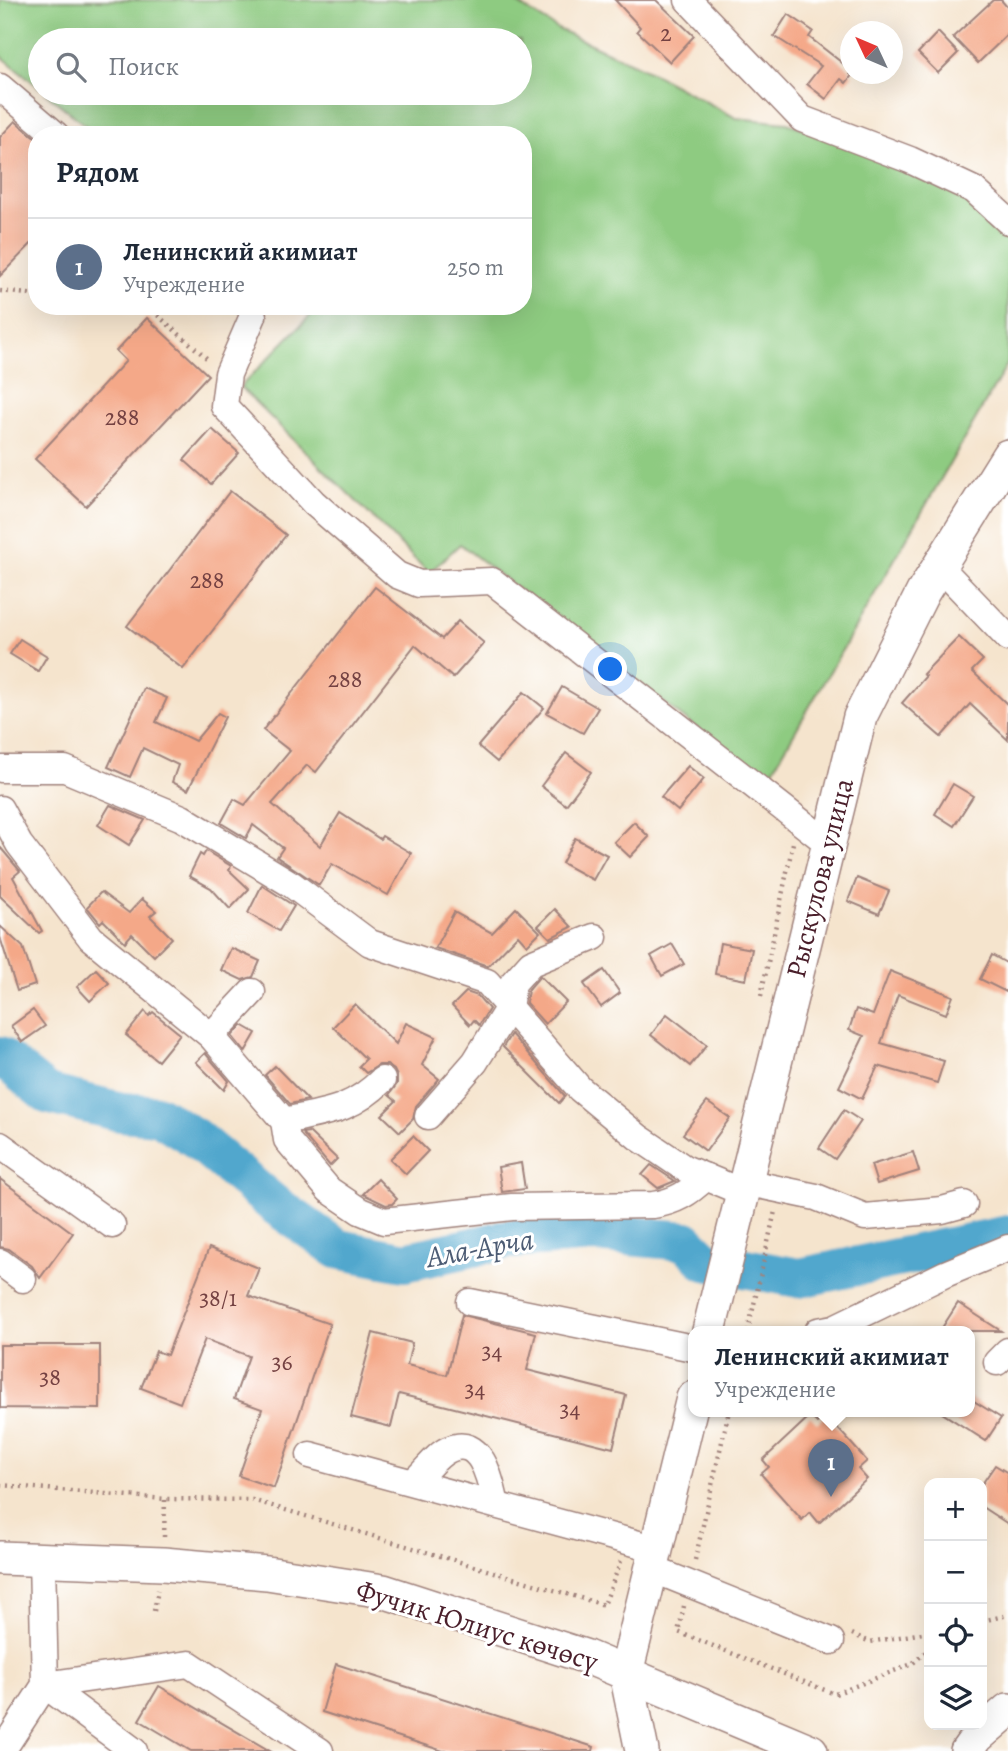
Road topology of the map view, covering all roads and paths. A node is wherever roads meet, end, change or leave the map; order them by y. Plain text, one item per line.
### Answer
1 (688, 0) edge
2 (0, 87) edge
3 (46, 126) edge
4 (1008, 221) edge
5 (0, 292) edge
6 (28, 294) edge
7 (253, 315) edge
8 (1008, 456) edge
9 (939, 566) junction
10 (1008, 638) edge
11 (0, 769) edge
12 (3, 824) edge
13 (829, 844) junction
14 (594, 937) dead end
15 (252, 992) dead end
16 (509, 1007) junction
17 (211, 1036) junction
18 (382, 1080) dead end
19 (428, 1116) dead end
20 (284, 1121) junction
21 (0, 1145) edge
22 (706, 1177) junction
23 (741, 1197) junction
24 (964, 1204) dead end
25 (776, 1206) dead end
26 (112, 1225) dead end
27 (1008, 1248) edge
28 (0, 1262) edge
29 (23, 1279) dead end
30 (470, 1302) dead end
31 (712, 1318) edge
32 (749, 1326) edge
33 (838, 1326) edge
34 (688, 1347) edge
35 (688, 1417) edge
36 (728, 1417) edge
37 (310, 1455) dead end
38 (413, 1482) junction
39 (0, 1485) edge
40 (496, 1505) junction
41 (0, 1559) edge
42 (654, 1559) junction
43 (42, 1560) junction
44 (689, 1585) junction
45 (604, 1605) dead end
46 (1008, 1615) edge
47 (987, 1621) edge
48 (831, 1641) dead end
49 (924, 1653) edge
50 (626, 1672) junction
51 (45, 1685) junction
52 (1008, 1710) edge
53 (105, 1742) edge
54 (965, 1746) edge
55 (2, 1751) edge
56 (134, 1751) edge
57 (320, 1751) edge
58 (642, 1751) edge
59 (811, 1751) edge

1 - 4 street
2 - 3 street
5 - 6 path
7 - 13 street
8 - 9 main road, Рыскулова улица
9 - 10 street
9 - 13 main road, Рыскулова улица
11 - 16 street
12 - 17 street
13 - 23 main road, Рыскулова улица
14 - 16 street
15 - 17 street
16 - 19 street
16 - 22 street
17 - 20 street
18 - 20 street
20 - 22 street
21 - 26 street
22 - 23 street
23 - 24 street
23 - 31 main road, Рыскулова улица
25 - 32 path
27 - 33 street
28 - 29 street
30 - 34 street
35 - 42 main road
36 - 44 path
37 - 38 street
38 - 40 street
38 - 40 street
39 - 45 path
40 - 42 street
41 - 43 main road, Фучик Юлиус көчөсү
42 - 44 street
42 - 50 main road
43 - 50 main road, Фучик Юлиус көчөсү
43 - 51 street
44 - 48 street
44 - 49 path
46 - 47 path
50 - 58 main road
50 - 59 main road, Фучик Юлиус көчөсү
51 - 53 street
51 - 55 street
51 - 57 street
52 - 54 main road
53 - 56 street

